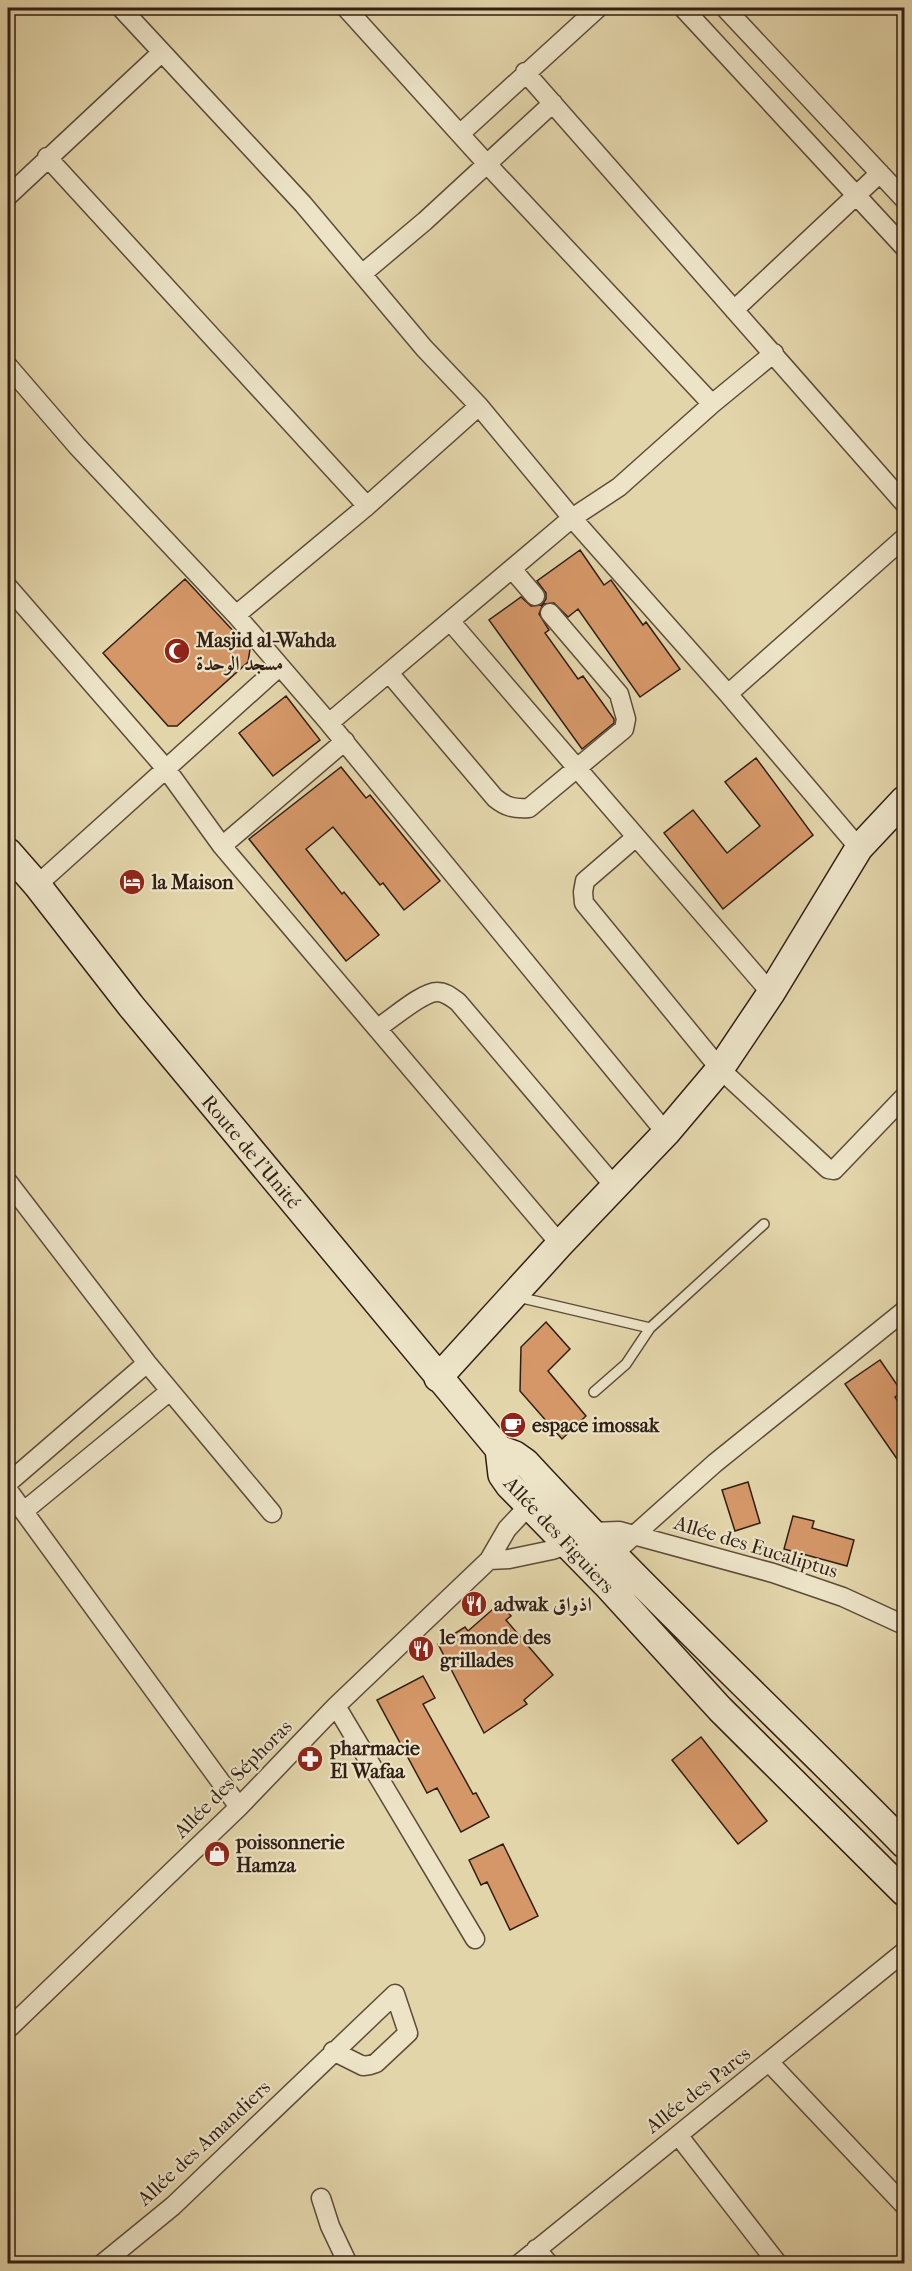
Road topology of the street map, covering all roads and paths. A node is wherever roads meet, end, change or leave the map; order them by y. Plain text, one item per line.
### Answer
1 (121, 8) edge
2 (346, 8) edge
3 (598, 8) edge
4 (683, 8) edge
5 (725, 8) edge
6 (161, 52) junction
7 (525, 72) junction
8 (553, 103) junction
9 (460, 133) junction
10 (47, 157) junction
11 (487, 164) junction
12 (880, 173) junction
13 (8, 196) edge
14 (857, 196) junction
15 (904, 199) edge
16 (901, 238) edge
17 (362, 274) junction
18 (734, 310) junction
19 (774, 353) junction
20 (8, 366) edge
21 (712, 404) junction
22 (479, 406) junction
23 (904, 503) edge
24 (367, 506) junction
25 (572, 518) junction
26 (904, 538) edge
27 (512, 569) junction
28 (8, 587) edge
29 (535, 596) dead end
30 (550, 613) dead end
31 (236, 615) junction
32 (450, 621) junction
33 (279, 667) junction
34 (389, 672) junction
35 (728, 694) junction
36 (329, 723) junction
37 (345, 741) junction
38 (577, 768) junction
39 (167, 770) junction
40 (904, 800) edge
41 (636, 837) junction
42 (222, 846) junction
43 (859, 848) junction
44 (8, 852) edge
45 (37, 885) junction
46 (771, 993) junction
47 (379, 1028) junction
48 (720, 1069) junction
49 (904, 1097) edge
50 (666, 1133) junction
51 (8, 1182) edge
52 (615, 1187) junction
53 (764, 1224) dead end
54 (560, 1244) junction
55 (513, 1296) junction
56 (904, 1311) edge
57 (650, 1328) junction
58 (147, 1363) junction
59 (438, 1378) junction
60 (170, 1391) junction
61 (594, 1392) dead end
62 (499, 1449) joint
63 (8, 1483) edge
64 (8, 1490) edge
65 (538, 1496) junction
66 (24, 1511) junction
67 (272, 1514) dead end
68 (636, 1534) junction
69 (579, 1538) junction
70 (612, 1555) junction
71 (489, 1560) junction
72 (904, 1625) edge
73 (336, 1706) junction
74 (239, 1807) junction
75 (904, 1844) edge
76 (904, 1893) edge
77 (475, 1939) dead end
78 (904, 1952) edge
79 (8, 2029) edge
80 (333, 2051) dead end
81 (769, 2062) junction
82 (678, 2135) junction
83 (321, 2198) dead end
84 (904, 2205) edge
85 (536, 2249) junction
86 (102, 2264) edge
87 (348, 2264) edge
88 (519, 2264) edge
89 (549, 2264) edge
90 (778, 2264) edge

1 - 6 street
2 - 9 street
3 - 7 street
4 - 14 street
5 - 12 street
6 - 10 street
6 - 17 street
7 - 8 street
7 - 9 street
8 - 11 street
8 - 18 street
9 - 11 street
10 - 13 street
10 - 24 street
11 - 17 street
11 - 21 street
12 - 14 street
12 - 15 street
14 - 16 street
14 - 18 street
17 - 22 street
18 - 19 street
19 - 21 street
19 - 23 street
20 - 31 street
21 - 25 street
22 - 24 street
22 - 25 street
24 - 31 street
25 - 27 street
25 - 35 street
26 - 35 street
27 - 29 street
27 - 32 street
28 - 39 street
30 - 38 street
31 - 33 street
32 - 34 street
32 - 38 street
33 - 36 street
33 - 39 street
34 - 36 street
34 - 38 street
35 - 43 street
36 - 37 street
37 - 42 street
37 - 50 street
38 - 41 street
39 - 42 street
39 - 45 street
40 - 43 street
41 - 46 street
41 - 48 street
42 - 47 street
43 - 46 street
44 - 45 street, Route de l'Unité
45 - 59 street, Route de l'Unité
46 - 48 street
47 - 52 street
47 - 54 street
48 - 49 street
48 - 50 street
50 - 52 street
51 - 58 street
52 - 54 street
53 - 57 lane
54 - 55 street
55 - 57 lane
55 - 59 street
56 - 68 street
57 - 61 lane
58 - 60 street
58 - 63 street
59 - 62 street, Route de l'Unité
60 - 66 street
60 - 67 street
62 - 65 street, Allée des Figuiers
64 - 66 street
65 - 69 street, Allée des Figuiers
65 - 71 street, Allée des Séphoras
66 - 74 street
68 - 69 street, Allée des Eucaliptus
68 - 70 street
68 - 72 street, Allée des Eucaliptus
69 - 70 street, Allée des Figuiers
69 - 71 street
69 - 76 street, Allée des Figuiers
70 - 75 street, Allée des Figuiers
71 - 73 street, Allée des Séphoras
73 - 74 street, Allée des Séphoras
73 - 77 street
74 - 79 street, Allée des Séphoras
78 - 81 street, Allée des Parcs
80 - 86 street, Allée des Amandiers
81 - 82 street, Allée des Parcs
81 - 84 street
82 - 85 street, Allée des Parcs
82 - 90 street
83 - 87 street
85 - 88 street, Allée des Parcs
85 - 89 street

